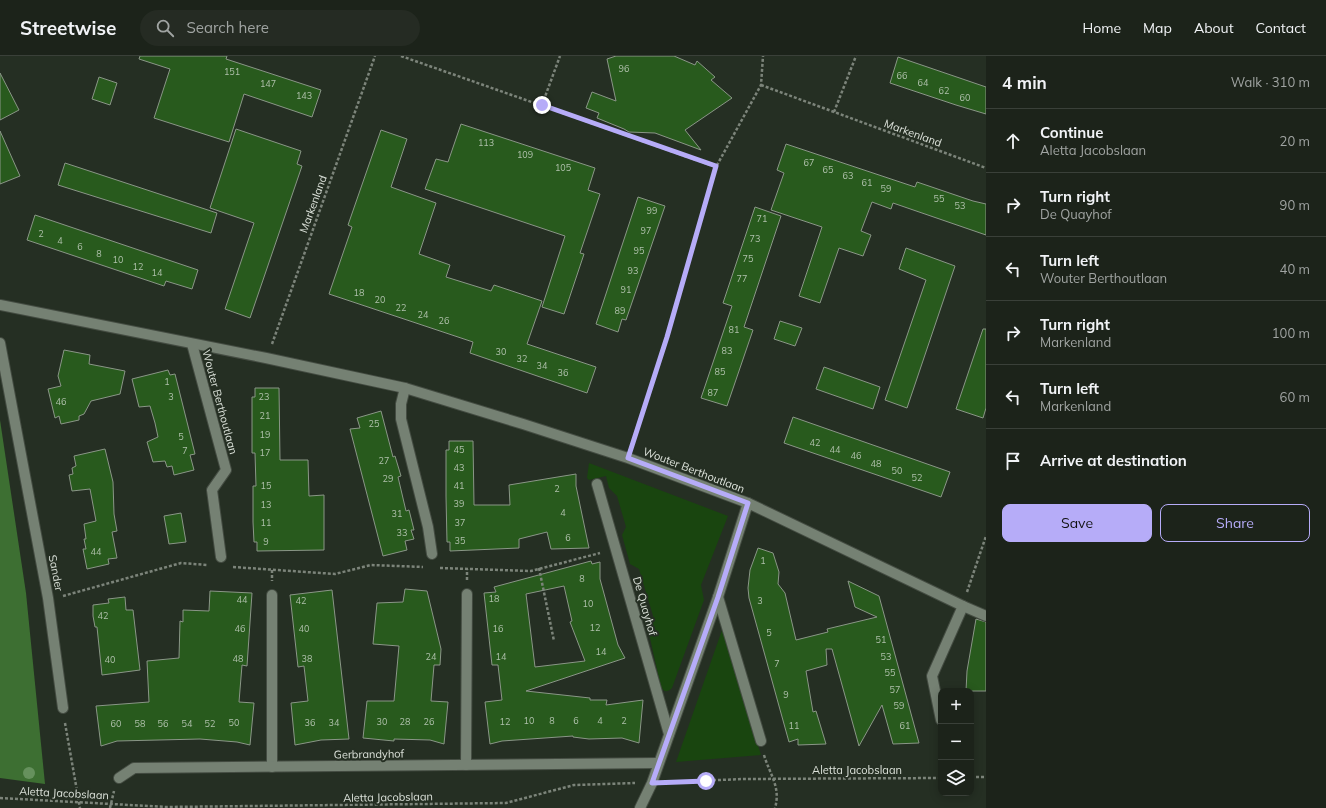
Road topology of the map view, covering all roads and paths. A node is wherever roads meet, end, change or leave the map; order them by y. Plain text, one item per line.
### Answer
1 (374, 56) edge
2 (401, 56) edge
3 (560, 56) edge
4 (763, 56) edge
5 (856, 56) edge
6 (761, 85) junction
7 (542, 105) junction
8 (834, 112) junction
9 (716, 166) junction
10 (986, 168) edge
11 (0, 305) edge
12 (0, 343) edge
13 (192, 344) junction
14 (266, 358) junction
15 (404, 388) junction
16 (628, 458) junction
17 (597, 484) dead end
18 (748, 503) junction
19 (986, 536) edge
20 (616, 548) junction
21 (432, 554) dead end
22 (221, 557) dead end
23 (209, 565) dead end
24 (230, 567) dead end
25 (424, 568) dead end
26 (439, 568) dead end
27 (539, 568) junction
28 (466, 594) dead end
29 (272, 595) dead end
30 (718, 597) junction
31 (48, 598) junction
32 (963, 606) junction
33 (986, 616) edge
34 (554, 641) dead end
35 (938, 705) edge
36 (62, 708) joint
37 (669, 734) junction
38 (761, 741) joint
39 (658, 763) junction
40 (466, 765) junction
41 (272, 767) junction
42 (974, 777) edge
43 (986, 777) edge
44 (118, 778) dead end
45 (938, 778) edge
46 (773, 779) junction
47 (652, 783) junction
48 (0, 798) edge
49 (78, 802) junction
50 (80, 808) edge
51 (640, 808) edge
52 (775, 808) edge

1 - 14 path, Markenland
2 - 7 path
3 - 7 path
4 - 6 path
5 - 8 path
6 - 8 path, Markenland
6 - 9 path
7 - 9 path
8 - 10 path, Markenland
9 - 16 path
11 - 13 street, Wouter Berthoutlaan
12 - 31 street, Sander
13 - 14 street, Wouter Berthoutlaan
13 - 22 street, Wouter Berthoutlaan
14 - 15 street, Wouter Berthoutlaan
15 - 16 street, Wouter Berthoutlaan
15 - 21 street
16 - 18 street, Wouter Berthoutlaan
17 - 20 street, De Quayhof
18 - 30 street
18 - 32 street, Wouter Berthoutlaan
19 - 32 path
20 - 27 path
20 - 37 street, De Quayhof
23 - 31 path
24 - 25 path
26 - 27 path
27 - 34 path
28 - 40 street
29 - 41 street
30 - 37 street
30 - 38 street
31 - 36 street, Sander
32 - 33 street, Wouter Berthoutlaan
32 - 35 street
36 - 49 path
37 - 39 street
38 - 46 path
39 - 40 street, Gerbrandyhof
39 - 47 street
40 - 41 street, Gerbrandyhof
41 - 44 street, Gerbrandyhof
42 - 43 path
45 - 46 path, Aletta Jacobslaan
46 - 47 path, Aletta Jacobslaan
46 - 52 path
47 - 49 path, Aletta Jacobslaan
47 - 51 street
48 - 49 path, Aletta Jacobslaan
49 - 50 path

